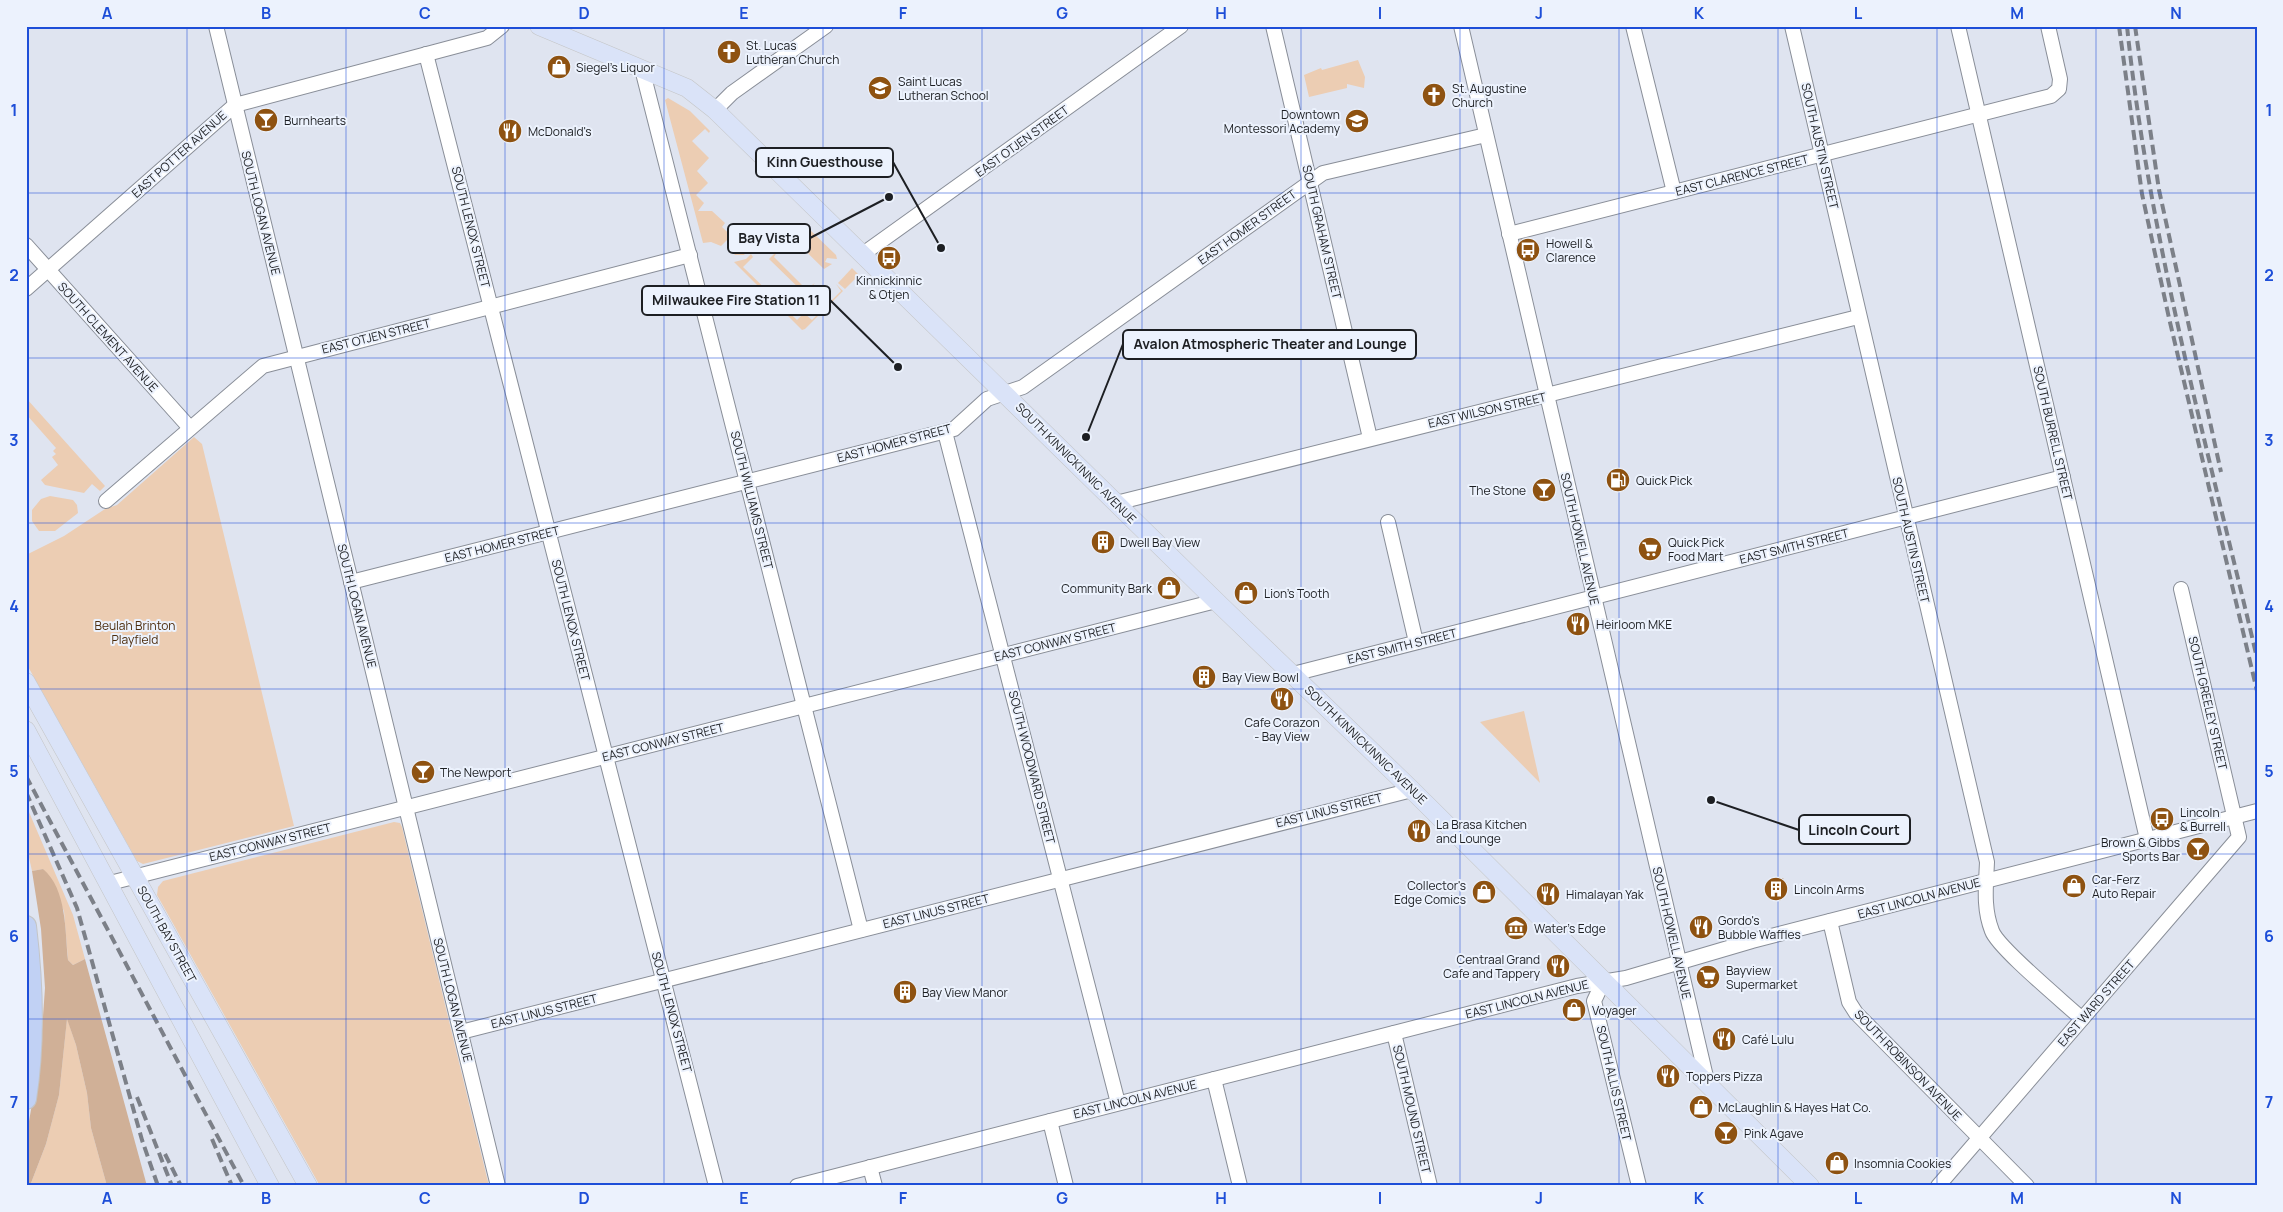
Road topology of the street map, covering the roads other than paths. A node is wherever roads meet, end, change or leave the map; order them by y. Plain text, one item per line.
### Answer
1 (216, 26) edge
2 (502, 26) edge
3 (539, 26) edge
4 (826, 26) edge
5 (1181, 26) edge
6 (1273, 26) edge
7 (1461, 26) edge
8 (1633, 26) edge
9 (1792, 26) edge
10 (1958, 26) edge
11 (2048, 26) edge
12 (426, 54) junction
13 (642, 69) junction
14 (235, 105) junction
15 (715, 110) junction
16 (1979, 114) junction
17 (1486, 135) junction
18 (1822, 154) junction
19 (1310, 182) junction
20 (1674, 192) junction
21 (1509, 234) junction
22 (26, 245) edge
23 (862, 254) junction
24 (690, 255) junction
25 (48, 270) junction
26 (26, 289) edge
27 (491, 306) junction
28 (1858, 317) junction
29 (296, 357) junction
30 (1005, 393) junction
31 (1547, 395) junction
32 (190, 428) junction
33 (945, 432) junction
34 (1370, 438) junction
35 (2063, 477) junction
36 (747, 481) junction
37 (106, 501) dead end
38 (1116, 503) junction
39 (1906, 517) junction
40 (1388, 522) dead end
41 (548, 532) junction
42 (351, 582) junction
43 (2181, 589) dead end
44 (1594, 597) junction
45 (1216, 601) junction
46 (1416, 642) junction
47 (1003, 655) junction
48 (1293, 674) junction
49 (26, 682) edge
50 (804, 706) junction
51 (26, 730) edge
52 (606, 757) junction
53 (1412, 790) junction
54 (88, 793) junction
55 (67, 804) junction
56 (405, 808) junction
57 (2257, 811) edge
58 (2235, 816) junction
59 (2147, 839) junction
60 (135, 877) junction
61 (1060, 879) junction
62 (1986, 881) junction
63 (110, 883) junction
64 (1830, 921) junction
65 (26, 926) edge
66 (861, 930) junction
67 (1679, 962) junction
68 (663, 980) junction
69 (1604, 982) junction
70 (2082, 1019) junction
71 (461, 1032) junction
72 (1394, 1033) junction
73 (1214, 1079) junction
74 (1707, 1081) junction
75 (26, 1099) edge
76 (1118, 1103) junction
77 (1050, 1121) junction
78 (1980, 1137) junction
79 (870, 1167) junction
80 (270, 1186) edge
81 (308, 1186) edge
82 (498, 1186) edge
83 (716, 1186) edge
84 (797, 1186) edge
85 (874, 1186) edge
86 (1066, 1186) edge
87 (1240, 1186) edge
88 (1430, 1186) edge
89 (1638, 1186) edge
90 (1810, 1186) edge
91 (1938, 1186) edge
92 (2027, 1186) edge

1 - 14 street, SOUTH LOGAN AVENUE
2 - 12 street, EAST POTTER AVENUE
3 - 13 main road, SOUTH KINNICKINNIC AVENUE
4 - 15 street
5 - 23 street, EAST OTJEN STREET
6 - 19 street, SOUTH GRAHAM STREET
7 - 17 street, SOUTH HOWELL AVENUE
8 - 20 street
9 - 18 street, SOUTH AUSTIN STREET
10 - 16 street, SOUTH BURRELL STREET
11 - 16 street, EAST CLARENCE STREET
12 - 14 street, EAST POTTER AVENUE
12 - 27 street, SOUTH LENOX STREET
13 - 15 main road, SOUTH KINNICKINNIC AVENUE
13 - 24 street, SOUTH WILLIAMS STREET
14 - 25 street, EAST POTTER AVENUE
14 - 29 street, SOUTH LOGAN AVENUE
15 - 23 main road, SOUTH KINNICKINNIC AVENUE
16 - 18 street, EAST CLARENCE STREET
16 - 35 street, SOUTH BURRELL STREET
17 - 19 street, EAST HOMER STREET
17 - 21 street, SOUTH HOWELL AVENUE
18 - 20 street, EAST CLARENCE STREET
18 - 28 street, SOUTH AUSTIN STREET
19 - 30 street, EAST HOMER STREET
19 - 34 street, SOUTH GRAHAM STREET
20 - 21 street, EAST CLARENCE STREET
21 - 31 street, SOUTH HOWELL AVENUE
22 - 25 street, SOUTH CLEMENT AVENUE
23 - 30 main road, SOUTH KINNICKINNIC AVENUE
24 - 27 street, EAST OTJEN STREET
24 - 36 street, SOUTH WILLIAMS STREET
25 - 26 street, EAST POTTER AVENUE
25 - 32 street, SOUTH CLEMENT AVENUE
27 - 29 street, EAST OTJEN STREET
27 - 41 street, SOUTH LENOX STREET
28 - 31 street, EAST WILSON STREET
28 - 39 street, SOUTH AUSTIN STREET
29 - 32 street, EAST OTJEN STREET
29 - 42 street, SOUTH LOGAN AVENUE
30 - 33 street, EAST HOMER STREET
30 - 38 main road, SOUTH KINNICKINNIC AVENUE
31 - 34 street, EAST WILSON STREET
31 - 44 street, SOUTH HOWELL AVENUE
32 - 37 street, EAST OTJEN STREET
33 - 36 street, EAST HOMER STREET
33 - 47 street, SOUTH WOODWARD STREET
34 - 38 street, EAST WILSON STREET
35 - 39 street, EAST SMITH STREET
35 - 59 street, SOUTH BURRELL STREET
36 - 41 street, EAST HOMER STREET
36 - 50 street, SOUTH WILLIAMS STREET
38 - 45 main road, SOUTH KINNICKINNIC AVENUE
39 - 44 street, EAST SMITH STREET
39 - 62 street, SOUTH AUSTIN STREET
40 - 46 street
41 - 42 street, EAST HOMER STREET
41 - 52 street, SOUTH LENOX STREET
42 - 56 street, SOUTH LOGAN AVENUE
43 - 58 street, SOUTH GREELEY STREET
44 - 46 street, EAST SMITH STREET
44 - 67 street, SOUTH HOWELL AVENUE
45 - 47 street, EAST CONWAY STREET
45 - 48 main road, SOUTH KINNICKINNIC AVENUE
46 - 48 street, EAST SMITH STREET
47 - 50 street, EAST CONWAY STREET
47 - 61 street, SOUTH WOODWARD STREET
48 - 53 main road, SOUTH KINNICKINNIC AVENUE
49 - 54 main road, SOUTH BAY STREET
50 - 52 street, EAST CONWAY STREET
50 - 66 street, SOUTH WILLIAMS STREET
51 - 55 main road, SOUTH BAY STREET
52 - 56 street, EAST CONWAY STREET
52 - 68 street, SOUTH LENOX STREET
53 - 61 street, EAST LINUS STREET
53 - 69 main road, SOUTH KINNICKINNIC AVENUE
54 - 55 main road
54 - 60 main road, SOUTH BAY STREET
55 - 63 main road, SOUTH BAY STREET
56 - 60 street, EAST CONWAY STREET
56 - 71 street, SOUTH LOGAN AVENUE
57 - 58 street, EAST LINCOLN AVENUE
58 - 59 street, EAST LINCOLN AVENUE
58 - 70 street, EAST WARD STREET
59 - 62 street, EAST LINCOLN AVENUE
60 - 63 street, EAST CONWAY STREET
60 - 81 main road, SOUTH BAY STREET
61 - 66 street, EAST LINUS STREET
61 - 76 street, SOUTH WOODWARD STREET
62 - 64 street, EAST LINCOLN AVENUE
62 - 70 street, SOUTH AUSTIN STREET
63 - 80 main road, SOUTH BAY STREET
64 - 67 street, EAST LINCOLN AVENUE
64 - 78 street, SOUTH ROBINSON AVENUE
65 - 75 highway
66 - 68 street, EAST LINUS STREET
67 - 69 street, EAST LINCOLN AVENUE
67 - 74 street, SOUTH HOWELL AVENUE
68 - 71 street, EAST LINUS STREET
68 - 83 street, SOUTH LENOX STREET
69 - 72 street, EAST LINCOLN AVENUE
69 - 74 main road, SOUTH KINNICKINNIC AVENUE
69 - 89 street, SOUTH ALLIS STREET
70 - 78 street, EAST WARD STREET
71 - 82 street, SOUTH LOGAN AVENUE
72 - 73 street, EAST LINCOLN AVENUE
72 - 88 street, SOUTH MOUND STREET
73 - 76 street, EAST LINCOLN AVENUE
73 - 87 street
74 - 90 main road, SOUTH KINNICKINNIC AVENUE
76 - 77 street, EAST LINCOLN AVENUE
77 - 79 street, EAST LINCOLN AVENUE
77 - 86 street
78 - 91 street, EAST WARD STREET
78 - 92 street, SOUTH ROBINSON AVENUE
79 - 84 street, EAST LINCOLN AVENUE
79 - 85 street

